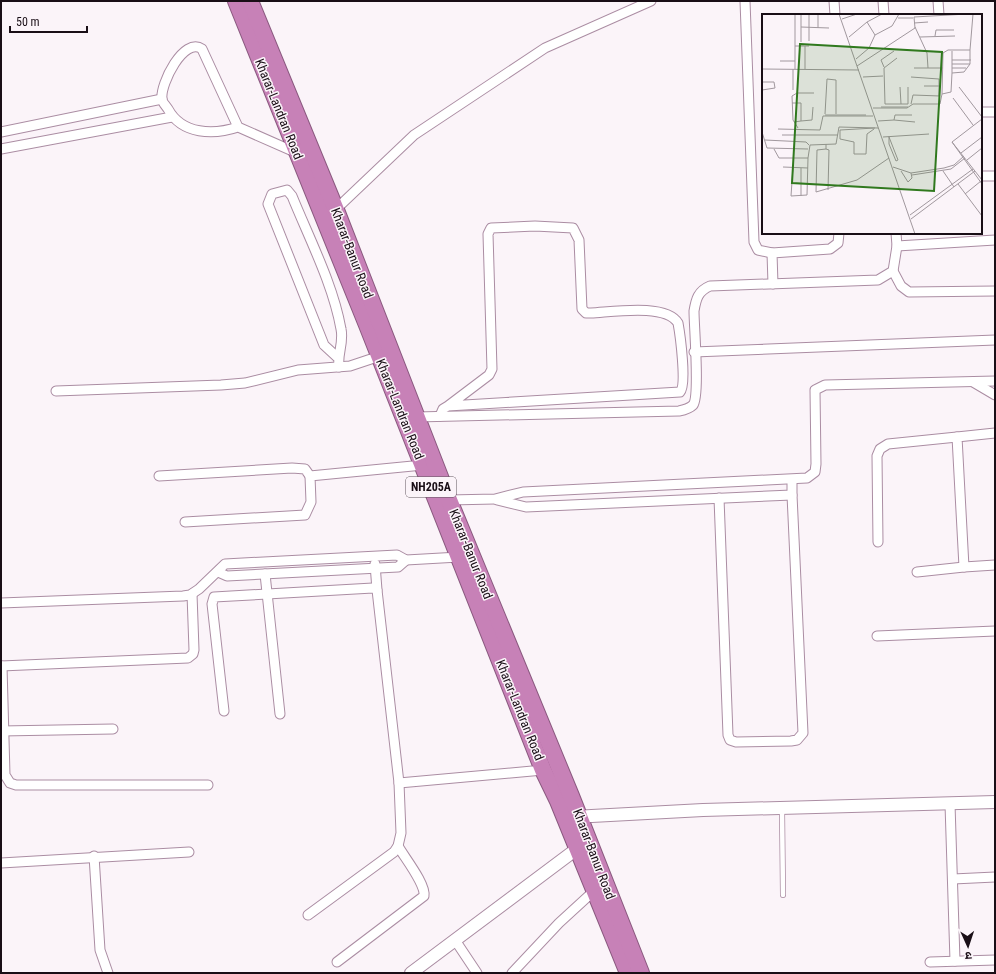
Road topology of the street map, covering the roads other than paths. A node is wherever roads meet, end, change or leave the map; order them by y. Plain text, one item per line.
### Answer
1 (236, 1) edge
2 (250, 1) edge
3 (651, 1) edge
4 (745, 1) edge
5 (834, 1) edge
6 (883, 1) edge
7 (938, 1) edge
8 (835, 14) edge
9 (884, 14) edge
10 (939, 14) edge
11 (162, 99) junction
12 (982, 112) edge
13 (995, 112) edge
14 (172, 117) junction
15 (238, 127) junction
16 (1, 132) edge
17 (1, 148) edge
18 (297, 153) junction
19 (982, 176) edge
20 (995, 176) edge
21 (330, 214) junction
22 (839, 234) edge
23 (896, 234) edge
24 (995, 240) edge
25 (897, 246) junction
26 (772, 253) junction
27 (893, 271) junction
28 (773, 284) junction
29 (995, 291) edge
30 (995, 340) edge
31 (694, 352) junction
32 (380, 356) junction
33 (337, 357) junction
34 (339, 367) junction
35 (995, 381) edge
36 (972, 382) junction
37 (56, 391) dead end
38 (995, 395) edge
39 (448, 406) junction
40 (440, 416) junction
41 (416, 417) junction
42 (995, 433) edge
43 (957, 437) junction
44 (423, 465) junction
45 (159, 476) dead end
46 (310, 476) junction
47 (792, 480) junction
48 (436, 483) junction
49 (792, 495) junction
50 (719, 498) junction
51 (495, 499) junction
52 (449, 500) junction
53 (185, 522) dead end
54 (878, 542) dead end
55 (374, 556) junction
56 (459, 558) junction
57 (406, 560) junction
58 (995, 565) edge
59 (964, 567) junction
60 (375, 568) junction
61 (218, 572) junction
62 (917, 572) dead end
63 (265, 574) junction
64 (377, 590) junction
65 (267, 593) junction
66 (192, 594) junction
67 (1, 603) edge
68 (995, 631) edge
69 (877, 636) dead end
70 (1, 666) edge
71 (224, 711) dead end
72 (280, 714) dead end
73 (113, 729) dead end
74 (2, 731) edge
75 (543, 770) junction
76 (399, 783) junction
77 (208, 785) dead end
78 (995, 802) edge
79 (950, 804) junction
80 (782, 808) junction
81 (572, 817) junction
82 (398, 846) junction
83 (583, 846) junction
84 (189, 852) dead end
85 (94, 856) junction
86 (1, 862) edge
87 (995, 877) edge
88 (953, 879) junction
89 (595, 890) junction
90 (783, 895) dead end
91 (308, 915) dead end
92 (456, 940) junction
93 (995, 960) edge
94 (955, 961) junction
95 (338, 962) dead end
96 (930, 962) dead end
97 (108, 973) edge
98 (411, 973) edge
99 (477, 973) edge
100 (512, 973) edge
101 (628, 973) edge
102 (642, 973) edge

1 - 18 highway, Kharar-Landran Road / NH205A
2 - 21 highway, Kharar-Banur Road / NH205A
3 - 21 street
4 - 26 street
5 - 8 street
6 - 9 street
7 - 10 street
11 - 14 street
11 - 15 street
11 - 16 street
12 - 13 street
14 - 15 street
14 - 17 street
15 - 18 street
18 - 21 highway, Kharar-Landran Road / NH205A
19 - 20 street
21 - 32 highway, Kharar-Landran Road / NH205A
21 - 41 highway, Kharar-Banur Road / NH205A
22 - 26 street
23 - 25 street
24 - 25 street
25 - 27 street
26 - 28 street
27 - 28 street
27 - 29 street
28 - 31 street
30 - 31 street
31 - 40 street
32 - 34 street
32 - 44 highway, Kharar-Landran Road / NH205A
33 - 33 street
33 - 34 street
34 - 37 street
35 - 36 street
36 - 38 street
36 - 47 street
39 - 39 street
39 - 40 street
40 - 41 street
41 - 48 highway, Kharar-Banur Road / NH205A
42 - 43 street
43 - 54 street
43 - 59 street
44 - 46 street
44 - 48 highway, Kharar-Landran Road / NH205A
45 - 46 street
46 - 53 street
47 - 49 street
47 - 51 street
48 - 52 highway, Kharar-Banur Road / NH205A
48 - 56 highway, Kharar-Landran Road / NH205A
49 - 50 street
49 - 50 street
50 - 51 street
51 - 52 street
52 - 81 highway, Kharar-Banur Road / NH205A
55 - 57 street
55 - 60 street
55 - 61 street
56 - 57 street
56 - 75 highway, Kharar-Landran Road / NH205A
57 - 60 street
58 - 59 street
59 - 62 street
60 - 63 street
60 - 64 street
61 - 63 street
61 - 66 street
63 - 65 street
64 - 65 street
64 - 76 street
65 - 71 street
65 - 72 street
66 - 67 street
66 - 70 street
68 - 69 street
70 - 74 street
73 - 74 street
74 - 77 street
75 - 76 street
75 - 81 highway, Kharar-Landran Road / NH205A
76 - 82 street
78 - 79 street
79 - 80 street
79 - 88 street
80 - 81 street
80 - 90 lane
81 - 83 highway, Kharar-Landran Road / NH205A
82 - 91 street
82 - 95 street
83 - 89 highway, Kharar-Landran Road / NH205A
83 - 92 street
83 - 102 highway, Kharar-Banur Road / NH205A
84 - 85 street
85 - 86 street
85 - 97 street
87 - 88 street
88 - 94 street
89 - 100 street
89 - 101 highway, Kharar-Landran Road / NH205A
92 - 98 street
92 - 99 street
93 - 94 street
94 - 96 street

